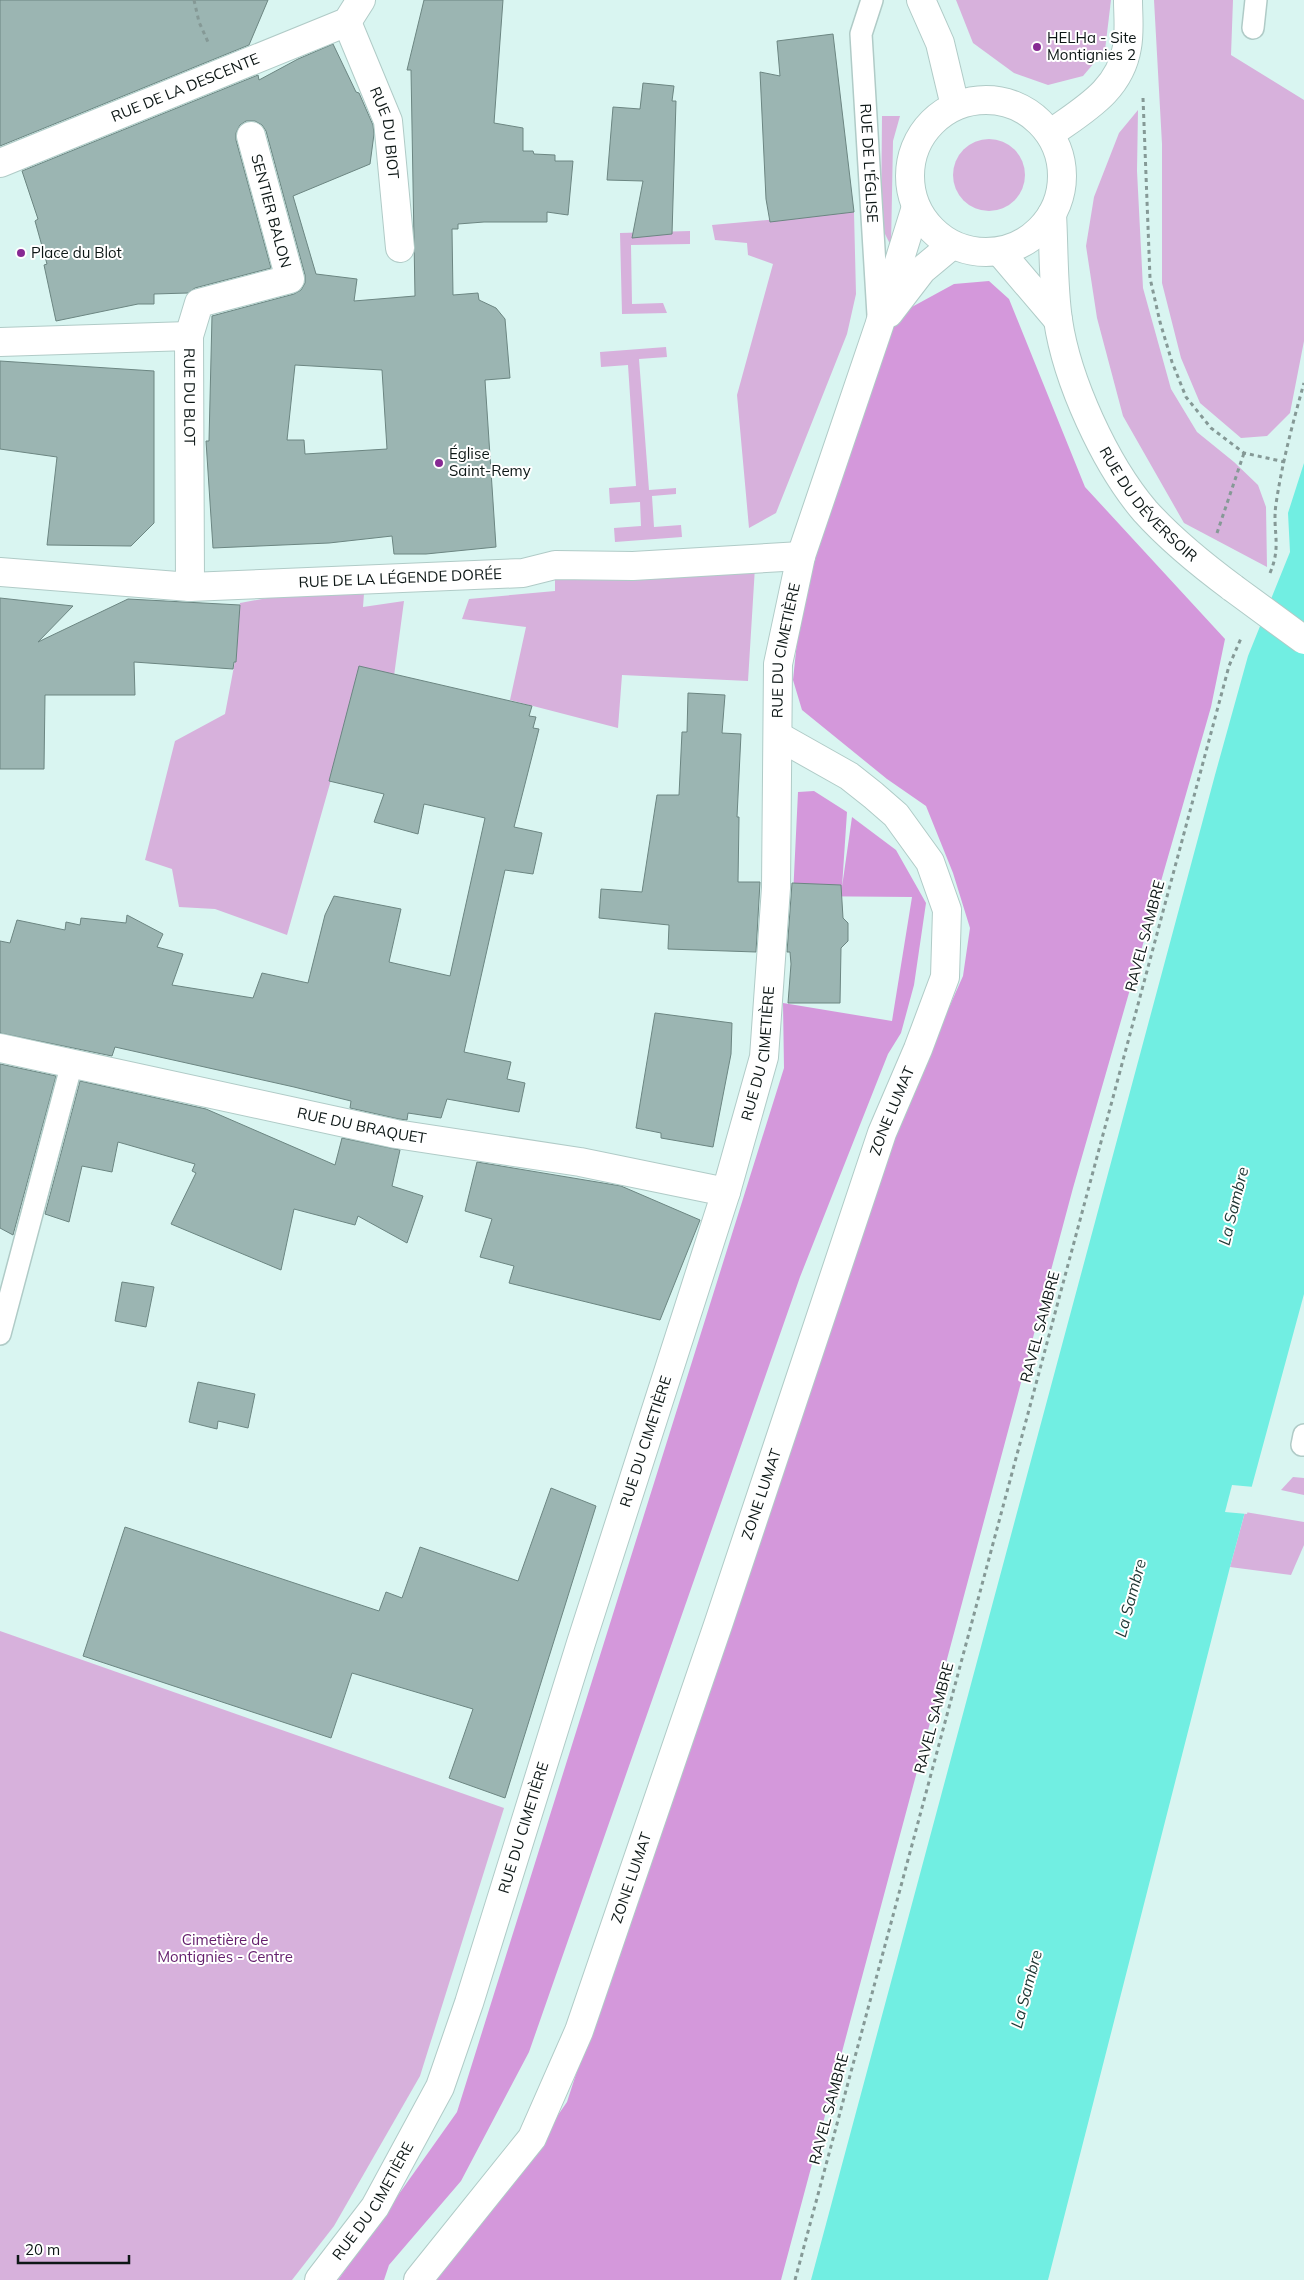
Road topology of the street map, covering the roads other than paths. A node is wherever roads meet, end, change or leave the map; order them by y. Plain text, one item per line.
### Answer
1 (872, 0) edge
2 (921, 0) edge
3 (1128, 0) edge
4 (1256, 0) edge
5 (354, 11) edge
6 (1253, 28) dead end
7 (955, 106) junction
8 (1050, 134) junction
9 (251, 136) dead end
10 (0, 163) edge
11 (916, 207) junction
12 (1052, 214) junction
13 (952, 245) junction
14 (400, 248) dead end
15 (1000, 252) junction
16 (1058, 320) junction
17 (879, 326) junction
18 (189, 336) junction
19 (0, 342) edge
20 (801, 556) junction
21 (0, 572) edge
22 (190, 587) junction
23 (1304, 640) edge
24 (778, 736) junction
25 (0, 1048) edge
26 (72, 1063) junction
27 (726, 1192) junction
28 (0, 1334) edge
29 (1304, 1435) edge
30 (1304, 1445) edge
31 (319, 2280) edge
32 (418, 2280) edge

1 - 17 lane, RUE DE L'ÉGLISE
2 - 7 street
3 - 8 street
4 - 6 lane
5 - 10 street, RUE DE LA DESCENTE
5 - 14 street, RUE DU BIOT
7 - 8 street
7 - 11 street
8 - 12 street
9 - 18 street, SENTIER BALON
11 - 13 street
11 - 17 street, RUE DE L'ÉGLISE
12 - 15 street
12 - 16 street, RUE DU DÉVERSOIR
13 - 15 street
13 - 17 street, RUE DE L'ÉGLISE
15 - 16 street, RUE DU DÉVERSOIR
16 - 23 street, RUE DU DÉVERSOIR, bridge
17 - 20 street, RUE DE L'ÉGLISE
18 - 19 street, RUE DU BLOT
18 - 22 street, RUE DU BLOT
20 - 22 street, RUE DE LA LÉGENDE DORÉE
20 - 24 street, RUE DU CIMETIÈRE
21 - 22 street, RUE DE LA LÉGENDE DORÉE
24 - 27 street, RUE DU CIMETIÈRE
24 - 32 street, ZONE LUMAT
25 - 26 street, RUE DU BRAQUET
26 - 27 street, RUE DU BRAQUET
26 - 28 lane
27 - 31 street, RUE DU CIMETIÈRE
29 - 30 lane

